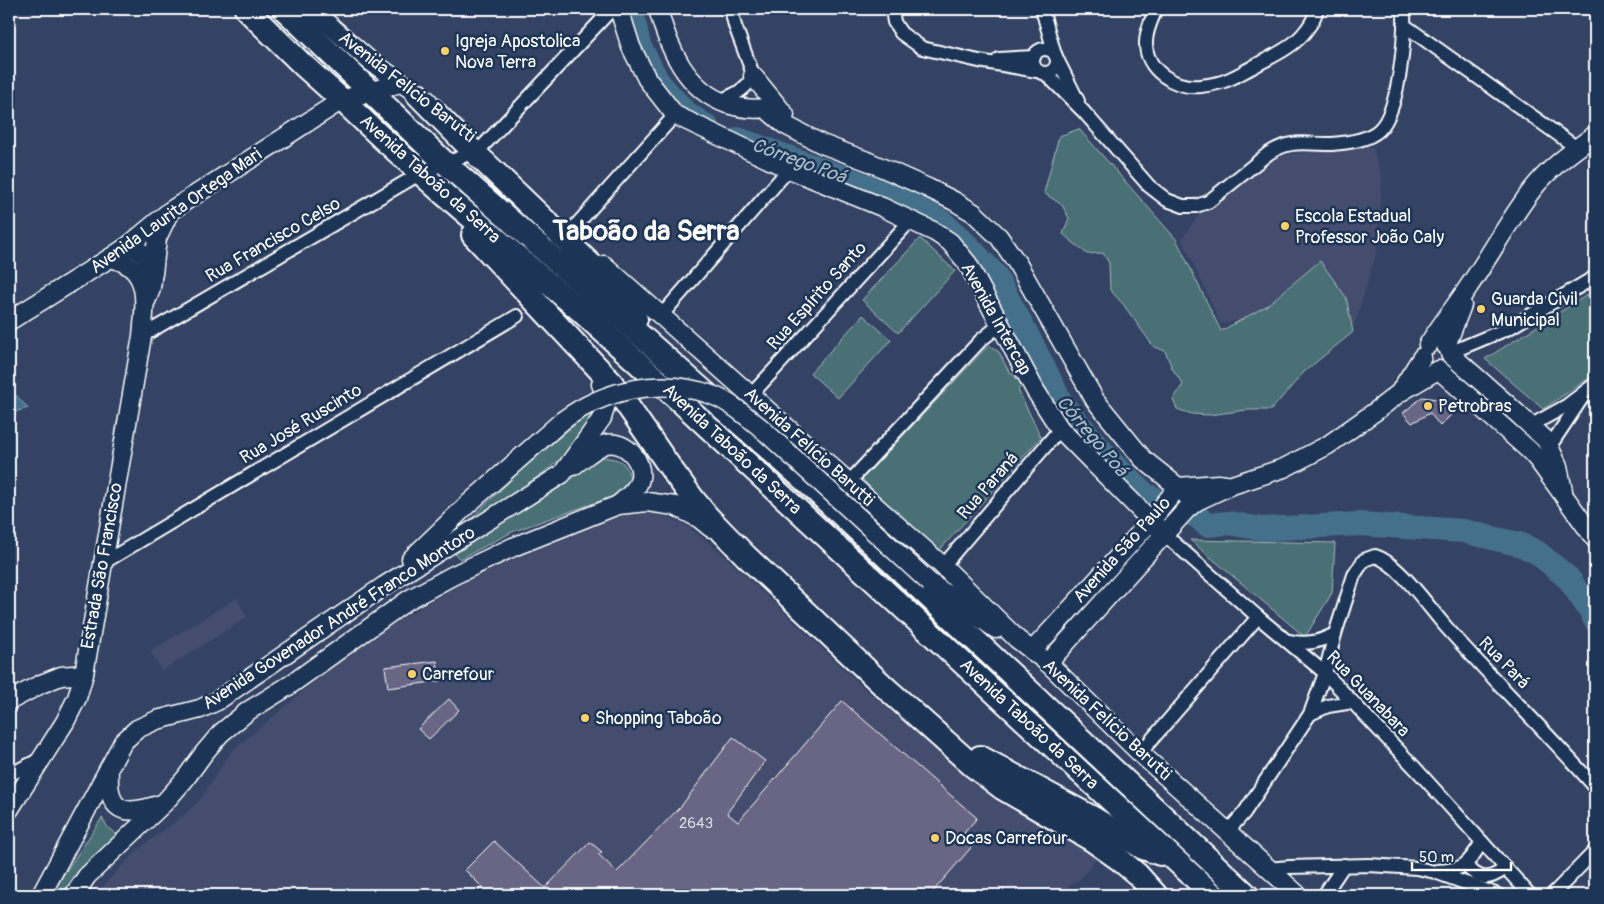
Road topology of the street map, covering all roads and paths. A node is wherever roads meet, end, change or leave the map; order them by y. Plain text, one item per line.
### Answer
1 (246, 9) edge
2 (284, 9) edge
3 (311, 9) edge
4 (612, 9) edge
5 (619, 9) edge
6 (658, 9) edge
7 (731, 9) edge
8 (892, 9) edge
9 (1156, 9) edge
10 (1317, 9) edge
11 (1404, 9) edge
12 (1044, 14) edge
13 (1404, 25) junction
14 (1036, 54) junction
15 (1056, 57) junction
16 (979, 61) junction
17 (1041, 72) junction
18 (753, 76) junction
19 (409, 89) junction
20 (370, 92) junction
21 (342, 100) junction
22 (719, 101) junction
23 (765, 108) junction
24 (1084, 112) junction
25 (675, 115) junction
26 (798, 131) junction
27 (1595, 135) edge
28 (1577, 148) junction
29 (478, 150) junction
30 (445, 163) junction
31 (789, 168) junction
32 (421, 174) junction
33 (446, 195) junction
34 (170, 210) junction
35 (910, 221) junction
36 (569, 233) junction
37 (128, 246) junction
38 (110, 258) junction
39 (153, 274) junction
40 (1595, 277) edge
41 (1469, 286) junction
42 (145, 304) junction
43 (517, 316) dead end
44 (660, 317) junction
45 (9, 320) edge
46 (1001, 324) junction
47 (142, 336) junction
48 (656, 349) junction
49 (1451, 350) junction
50 (1425, 351) junction
51 (590, 361) junction
52 (1437, 371) junction
53 (1591, 388) edge
54 (1399, 393) junction
55 (751, 395) junction
56 (1530, 426) junction
57 (1060, 429) junction
58 (1550, 446) junction
59 (1530, 451) junction
60 (562, 474) junction
61 (849, 482) junction
62 (1229, 486) junction
63 (1175, 491) junction
64 (1565, 499) junction
65 (618, 505) junction
66 (1189, 506) junction
67 (1153, 519) junction
68 (1166, 531) junction
69 (1595, 539) edge
70 (746, 556) junction
71 (103, 563) junction
72 (943, 566) junction
73 (384, 586) junction
74 (1080, 597) junction
75 (1095, 611) junction
76 (1066, 612) junction
77 (1258, 617) junction
78 (1082, 626) junction
79 (1335, 634) junction
80 (1017, 639) junction
81 (1288, 641) junction
82 (1032, 650) junction
83 (1048, 663) junction
84 (1325, 673) junction
85 (84, 674) junction
86 (9, 701) edge
87 (1353, 702) junction
88 (1310, 714) junction
89 (938, 733) junction
90 (1140, 752) junction
91 (43, 757) junction
92 (108, 768) junction
93 (9, 775) edge
94 (1595, 787) edge
95 (164, 803) junction
96 (9, 810) edge
97 (1227, 832) junction
98 (1482, 842) junction
99 (1595, 851) edge
100 (1175, 860) junction
101 (1465, 865) junction
102 (1344, 866) junction
103 (1506, 868) junction
104 (1268, 869) junction
105 (1435, 872) junction
106 (1482, 883) junction
107 (41, 895) edge
108 (74, 895) edge
109 (1156, 895) edge
110 (1213, 895) edge
111 (1247, 895) edge
112 (1298, 895) edge
113 (1324, 895) edge
114 (1498, 895) edge
115 (1530, 895) edge
116 (1552, 895) edge

1 - 21 highway, Avenida Taboão da Serra
2 - 20 highway, Avenida Taboão da Serra
3 - 19 main road, Avenida Felício Barutti
4 - 29 street
5 - 25 main road, Avenida Intercap
6 - 22 main road
7 - 18 street
8 - 16 street
9 - 10 street
11 - 13 street
12 - 14 street
12 - 15 street
13 - 24 street
13 - 28 street
14 - 15 street
14 - 16 street
14 - 17 street
15 - 17 street
15 - 24 street
16 - 17 street
17 - 24 street
18 - 22 street
18 - 23 street
18 - 26 main road
19 - 20 main road, Avenida Laurita Ortega Mari
19 - 29 highway
20 - 21 main road, Avenida Laurita Ortega Mari
20 - 30 highway, Avenida Taboão da Serra
21 - 32 highway, Avenida Taboão da Serra
21 - 34 main road, Avenida Laurita Ortega Mari
22 - 23 main road
23 - 26 main road
25 - 31 main road, Avenida Intercap
25 - 36 street
26 - 63 main road
27 - 28 main road, Avenida São Paulo
28 - 41 main road, Avenida São Paulo
29 - 30 street, Rua Francisco Celso
29 - 36 main road, Avenida Felício Barutti
29 - 48 highway
30 - 32 street, Rua Francisco Celso
30 - 48 highway, Avenida Taboão da Serra
31 - 35 main road, Avenida Intercap
31 - 44 street
32 - 33 highway, Avenida Taboão da Serra
32 - 47 street, Rua Francisco Celso
33 - 51 highway
33 - 100 highway, Avenida Taboão da Serra
34 - 37 main road, Avenida Laurita Ortega Mari
34 - 39 main road, Estrada São Francisco
35 - 46 main road, Avenida Intercap
35 - 55 street, Rua Espírito Santo
36 - 44 main road, Avenida Felício Barutti
37 - 38 main road, Avenida Laurita Ortega Mari
37 - 39 main road
38 - 42 main road, Estrada São Francisco
38 - 45 main road, Avenida Laurita Ortega Mari
39 - 42 main road, Estrada São Francisco
40 - 49 street
41 - 49 main road, Avenida São Paulo
41 - 50 main road, Avenida São Paulo
42 - 47 main road, Estrada São Francisco
43 - 71 street, Rua José Ruscinto
44 - 55 main road, Avenida Felício Barutti
46 - 57 main road, Avenida Intercap
46 - 61 street
47 - 71 main road, Estrada São Francisco
48 - 111 highway, Avenida Taboão da Serra
49 - 50 main road
49 - 52 main road
49 - 56 main road
50 - 52 main road
50 - 54 main road, Avenida São Paulo
51 - 60 main road, Avenida Govenador André Franco Montoro
51 - 70 highway
52 - 54 main road, Avenida São Paulo
52 - 59 main road
53 - 56 street
53 - 58 street
54 - 62 main road, Avenida São Paulo
55 - 61 main road, Avenida Felício Barutti
56 - 58 main road
57 - 67 main road, Avenida Intercap
57 - 72 street, Rua Paraná
58 - 59 main road
58 - 64 main road
59 - 64 main road
60 - 65 main road
60 - 73 main road, Avenida Govenador André Franco Montoro
61 - 72 main road, Avenida Felício Barutti
62 - 63 main road, Avenida São Paulo
62 - 66 main road, Avenida São Paulo
63 - 66 main road
63 - 67 main road, Avenida São Paulo
64 - 69 main road
65 - 70 main road, Avenida Govenador André Franco Montoro
65 - 95 main road, Avenida Govenador André Franco Montoro
66 - 68 main road, Avenida São Paulo
67 - 68 main road, Avenida Intercap
67 - 74 main road, Avenida São Paulo
68 - 75 main road, Avenida São Paulo
68 - 77 street, Rua Guanabara
70 - 89 highway
71 - 85 main road, Estrada São Francisco
72 - 80 main road, Avenida Felício Barutti
73 - 80 main road, bridge
73 - 92 main road, Avenida Govenador André Franco Montoro
74 - 75 main road
74 - 76 main road, Avenida São Paulo
75 - 78 main road, Avenida São Paulo
76 - 78 main road
76 - 82 main road, Avenida São Paulo
77 - 81 street, Rua Guanabara
77 - 90 street
78 - 83 main road, Avenida São Paulo
79 - 81 street
79 - 84 street
79 - 94 street, Rua Pará
80 - 82 main road, Avenida Felício Barutti
81 - 84 street, Rua Guanabara
82 - 83 main road, Avenida Felício Barutti
83 - 90 main road, Avenida Felício Barutti
84 - 87 street, Rua Guanabara
84 - 88 street
85 - 86 main road
85 - 91 main road, Estrada São Francisco
87 - 88 street
87 - 98 street, Rua Guanabara
88 - 97 street
89 - 100 highway
89 - 109 highway
90 - 97 main road, Avenida Felício Barutti
91 - 93 street
91 - 96 main road, Estrada São Francisco
92 - 95 main road
92 - 107 main road, Avenida Govenador André Franco Montoro
95 - 108 main road, Avenida Govenador André Franco Montoro
97 - 104 main road, Avenida Felício Barutti
98 - 101 street
98 - 103 street, Rua Guanabara
99 - 116 street
100 - 110 highway, Avenida Taboão da Serra
101 - 105 street
101 - 106 street
102 - 104 street
102 - 105 street
102 - 113 street
103 - 106 street
103 - 115 street, Rua Guanabara
104 - 112 main road, Avenida Felício Barutti
105 - 106 street
106 - 114 street

